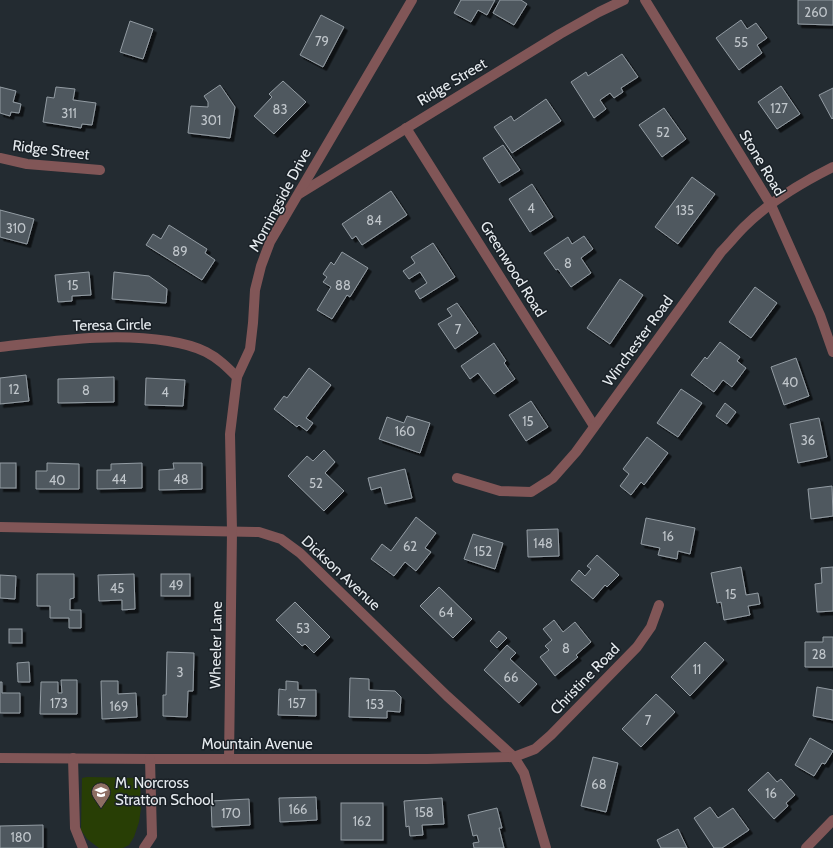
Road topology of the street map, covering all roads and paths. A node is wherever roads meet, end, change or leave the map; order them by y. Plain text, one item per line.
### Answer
1 (412, 0) edge
2 (624, 0) edge
3 (645, 0) edge
4 (406, 128) junction
5 (0, 158) edge
6 (833, 167) edge
7 (100, 170) dead end
8 (298, 195) junction
9 (771, 205) junction
10 (0, 347) edge
11 (833, 352) edge
12 (237, 377) junction
13 (594, 426) junction
14 (456, 478) dead end
15 (0, 527) edge
16 (232, 531) junction
17 (659, 605) dead end
18 (514, 757) junction
19 (0, 758) edge
20 (73, 758) junction
21 (150, 759) junction
22 (229, 759) junction
23 (833, 820) edge
24 (83, 848) edge
25 (144, 848) edge
26 (546, 848) edge
27 (806, 848) edge

1 - 8 street, Morningside Drive
2 - 4 street, Ridge Street
3 - 9 street, Stone Road
4 - 8 street, Ridge Street
4 - 13 street, Greenwood Road
5 - 7 street, Ridge Street
6 - 9 street, Winchester Road
8 - 12 street, Morningside Drive
9 - 11 street, Stone Road
9 - 13 street, Winchester Road
10 - 12 street, Teresa Circle
12 - 16 street, Morningside Drive
13 - 14 street, Winchester Road
15 - 16 street, Dickson Avenue
16 - 18 street, Dickson Avenue
16 - 22 street, Wheeler Lane
17 - 18 street, Christine Road
18 - 22 street, Mountain Avenue
18 - 26 street, Dickson Avenue
19 - 20 street, Mountain Avenue
20 - 21 street, Mountain Avenue
20 - 24 street
21 - 22 street, Mountain Avenue
21 - 25 street
23 - 27 street

